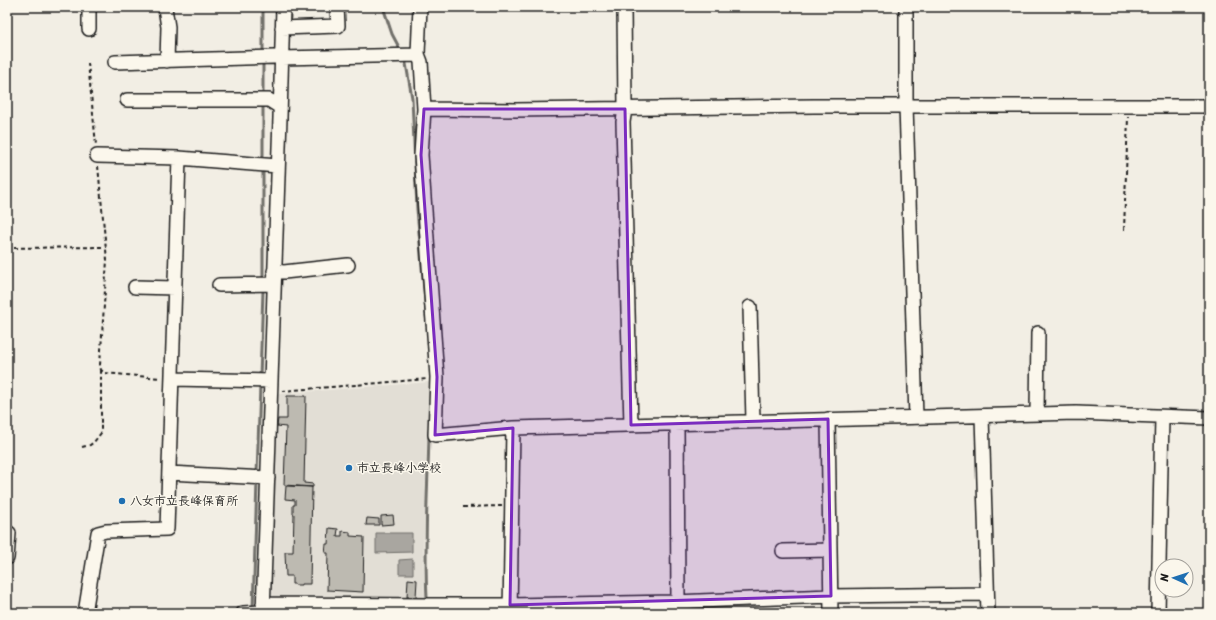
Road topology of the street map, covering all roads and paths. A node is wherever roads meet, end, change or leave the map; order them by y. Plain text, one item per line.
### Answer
1 (90, 7) edge
2 (283, 7) edge
3 (337, 7) edge
4 (420, 7) edge
5 (624, 7) edge
6 (906, 7) edge
7 (165, 8) dead end
8 (282, 28) junction
9 (89, 29) dead end
10 (418, 55) junction
11 (278, 58) junction
12 (167, 61) junction
13 (115, 62) dead end
14 (88, 64) dead end
15 (127, 100) dead end
16 (906, 106) junction
17 (1129, 106) junction
18 (1209, 106) edge
19 (280, 107) junction
20 (424, 109) junction
21 (625, 109) junction
22 (97, 156) junction
23 (179, 158) junction
24 (278, 166) junction
25 (1124, 230) dead end
26 (106, 247) junction
27 (7, 248) edge
28 (348, 265) dead end
29 (274, 278) junction
30 (219, 285) dead end
31 (135, 287) dead end
32 (175, 288) junction
33 (750, 307) dead end
34 (1038, 333) dead end
35 (101, 370) junction
36 (172, 378) junction
37 (428, 379) dead end
38 (270, 386) junction
39 (1037, 414) junction
40 (982, 416) junction
41 (916, 417) junction
42 (1162, 417) junction
43 (1209, 418) edge
44 (828, 419) junction
45 (753, 421) junction
46 (677, 423) junction
47 (631, 425) junction
48 (513, 428) junction
49 (82, 448) dead end
50 (169, 473) junction
51 (268, 478) junction
52 (511, 505) junction
53 (463, 507) dead end
54 (9, 533) dead end
55 (830, 550) junction
56 (783, 551) dead end
57 (7, 558) edge
58 (987, 594) junction
59 (831, 596) junction
60 (674, 606) edge
61 (510, 609) edge
62 (263, 610) edge
63 (85, 613) edge
64 (243, 613) edge
65 (831, 613) edge
66 (988, 613) edge
67 (1158, 613) edge

1 - 9 street
2 - 8 street
3 - 8 street
4 - 10 street
5 - 21 street
6 - 16 street
7 - 12 street
8 - 11 street
10 - 11 street
10 - 20 street
11 - 12 street
11 - 19 street
12 - 13 street
14 - 22 path
15 - 19 street
16 - 17 street
16 - 21 street
16 - 41 street
17 - 18 street
17 - 25 path
19 - 24 street
20 - 21 street
20 - 48 street
21 - 47 street
22 - 23 street
22 - 26 path
23 - 24 street
23 - 32 street
24 - 29 street
26 - 27 path
26 - 35 path
28 - 29 street
29 - 30 street
29 - 38 street
31 - 32 street
32 - 36 street
33 - 45 street
34 - 39 street
35 - 36 path
35 - 49 path
36 - 38 street
36 - 50 street
37 - 38 path
38 - 51 street
39 - 40 street
39 - 42 street
40 - 41 street
40 - 58 street
41 - 44 street
42 - 43 street
42 - 67 street
44 - 45 street
44 - 55 street
45 - 46 street
46 - 47 street
46 - 60 street
47 - 48 street
48 - 52 street
50 - 51 street
50 - 63 street
51 - 62 street
52 - 53 path
52 - 61 street
54 - 57 street
55 - 56 street
55 - 59 street
58 - 59 street
58 - 66 street
59 - 60 street
59 - 65 street
60 - 61 street
61 - 62 street
62 - 64 street

